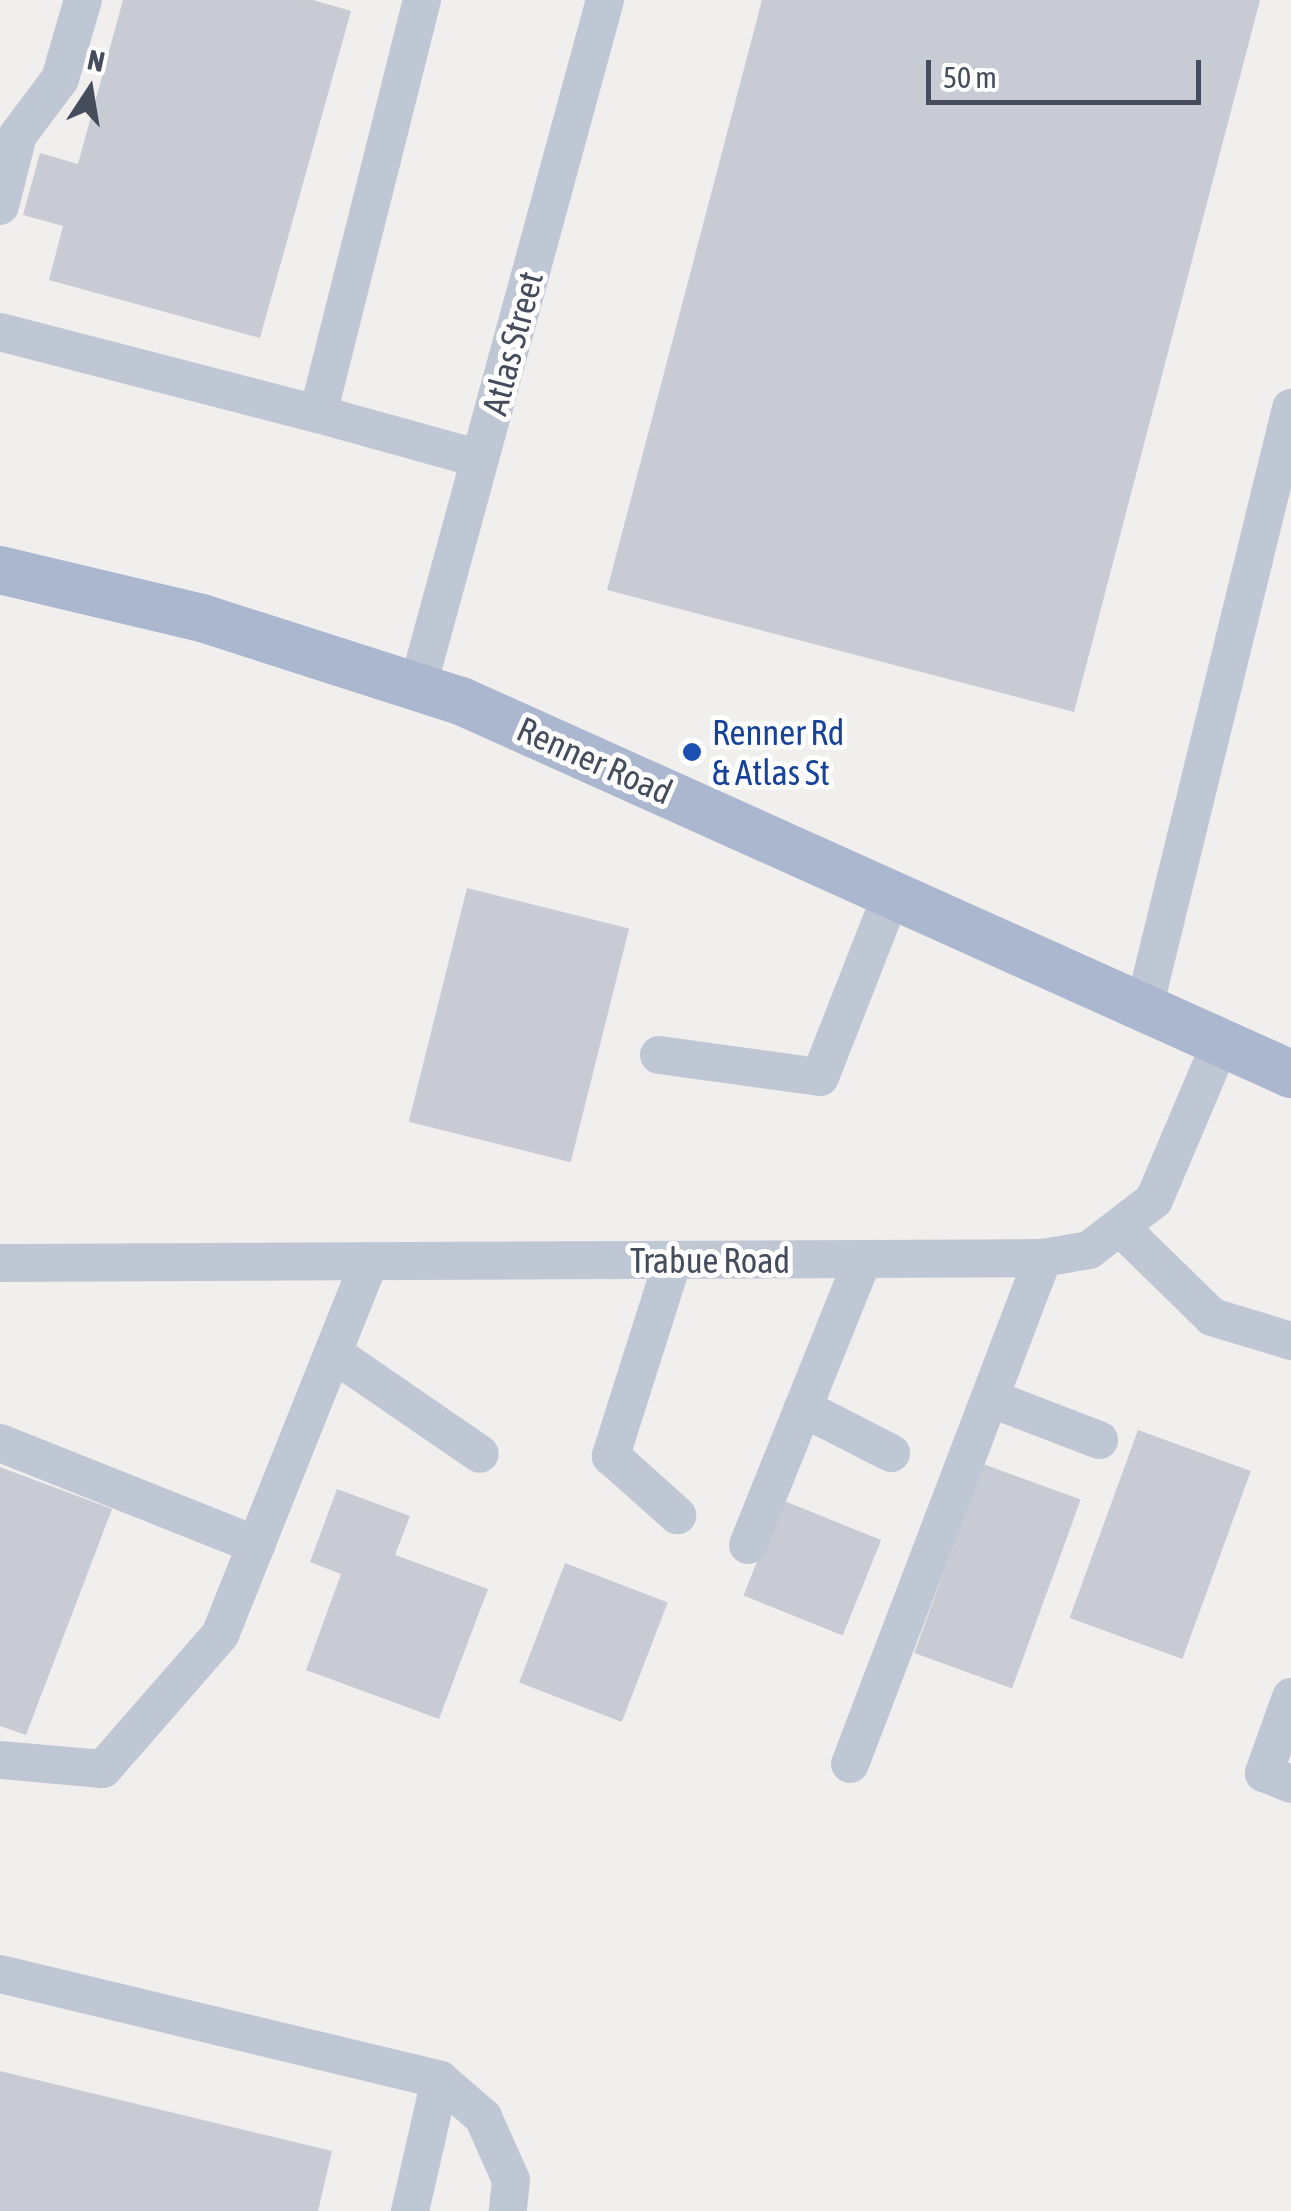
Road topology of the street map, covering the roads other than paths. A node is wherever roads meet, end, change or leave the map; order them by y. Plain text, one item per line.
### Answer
1 (83, 0) edge
2 (422, 0) edge
3 (605, 0) edge
4 (0, 206) edge
5 (0, 332) edge
6 (1291, 408) edge
7 (318, 414) junction
8 (480, 459) junction
9 (0, 570) edge
10 (418, 686) junction
11 (892, 892) junction
12 (1144, 1008) junction
13 (1221, 1042) junction
14 (659, 1056) dead end
15 (1291, 1074) edge
16 (1123, 1230) junction
17 (1044, 1258) junction
18 (864, 1259) junction
19 (673, 1260) junction
20 (369, 1262) junction
21 (0, 1263) edge
22 (1291, 1342) edge
23 (333, 1353) junction
24 (990, 1398) junction
25 (804, 1408) junction
26 (1099, 1440) dead end
27 (0, 1442) edge
28 (892, 1453) dead end
29 (480, 1454) dead end
30 (677, 1515) dead end
31 (256, 1545) junction
32 (748, 1545) dead end
33 (1291, 1697) edge
34 (0, 1760) edge
35 (850, 1764) dead end
36 (1291, 1784) edge
37 (0, 1974) edge
38 (440, 2080) junction
39 (410, 2211) edge
40 (508, 2211) edge

1 - 4 street
2 - 7 street
3 - 8 street, Atlas Street
5 - 7 street
6 - 12 street
7 - 8 street
8 - 10 street, Atlas Street
9 - 10 main road, Renner Road
10 - 11 main road, Renner Road
11 - 12 main road, Renner Road
11 - 14 street
12 - 13 main road, Renner Road
13 - 15 main road
13 - 16 street, Trabue Road
16 - 17 street, Trabue Road
16 - 22 street
17 - 18 street, Trabue Road
17 - 24 street
18 - 19 street, Trabue Road
18 - 25 street
19 - 20 street, Trabue Road
19 - 30 street
20 - 21 street, Trabue Road
20 - 23 street
23 - 29 street
23 - 31 street
24 - 26 street
24 - 35 street
25 - 28 street
25 - 32 street
27 - 31 street
31 - 34 street
33 - 36 street
37 - 38 street
38 - 39 street
38 - 40 street

